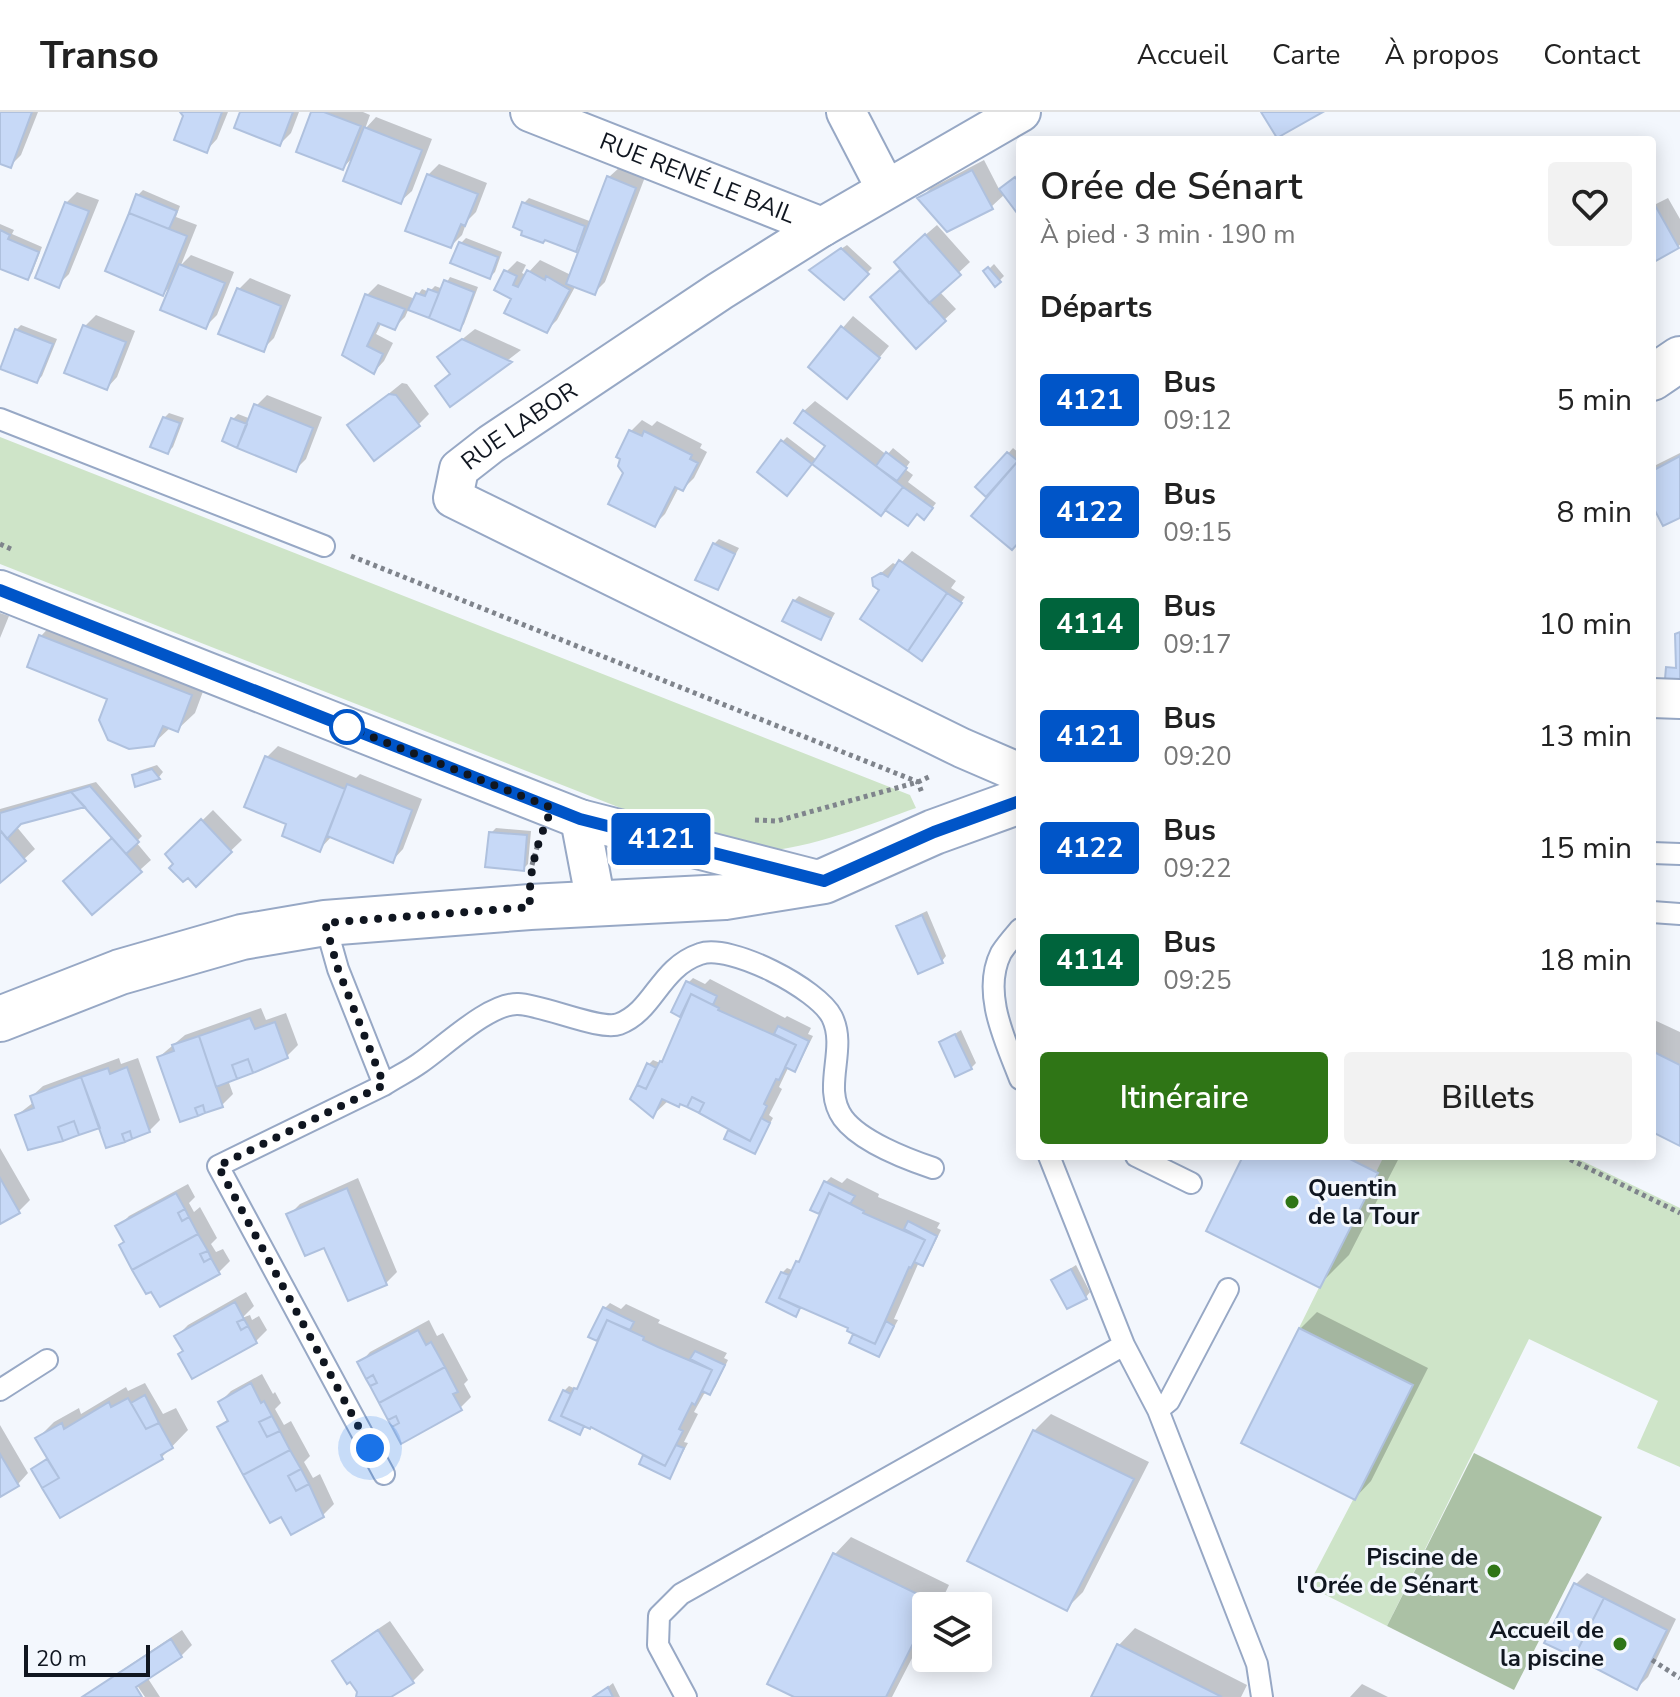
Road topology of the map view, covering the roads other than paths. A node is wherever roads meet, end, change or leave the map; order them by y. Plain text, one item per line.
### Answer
1 (530, 112) edge
2 (846, 112) edge
3 (1021, 112) edge
4 (886, 189) junction
5 (822, 227) junction
6 (1680, 359) edge
7 (1656, 375) edge
8 (0, 419) edge
9 (324, 546) road end
10 (0, 590) edge
11 (1656, 698) edge
12 (1680, 699) edge
13 (1016, 771) edge
14 (1016, 802) edge
15 (566, 813) junction
16 (1656, 853) edge
17 (1680, 854) edge
18 (824, 881) junction
19 (596, 903) junction
20 (1656, 912) edge
21 (1680, 914) edge
22 (325, 923) junction
23 (1016, 934) edge
24 (0, 1019) edge
25 (1016, 1068) edge
26 (384, 1085) junction
27 (1051, 1160) edge
28 (1144, 1160) edge
29 (933, 1168) dead end
30 (1191, 1183) dead end
31 (1228, 1289) dead end
32 (1124, 1345) junction
33 (47, 1360) dead end
34 (0, 1390) edge
35 (1158, 1410) junction
36 (384, 1474) dead end
37 (686, 1697) edge
38 (1262, 1697) edge

1 - 5 street, RUE RENÉ LE BAIL
2 - 4 street
3 - 4 street, RUE LABOR
4 - 5 street, RUE LABOR
5 - 13 street, RUE LABOR
6 - 7 street
8 - 9 lane
10 - 15 street
11 - 12 street
14 - 18 street
15 - 18 street
15 - 19 street
16 - 17 lane
18 - 19 street
19 - 22 street
20 - 21 lane
22 - 24 street
22 - 26 lane
23 - 25 lane
26 - 29 lane
26 - 36 lane
27 - 32 lane
28 - 30 lane
31 - 35 lane
32 - 35 lane
32 - 37 lane
33 - 34 lane
35 - 38 lane

